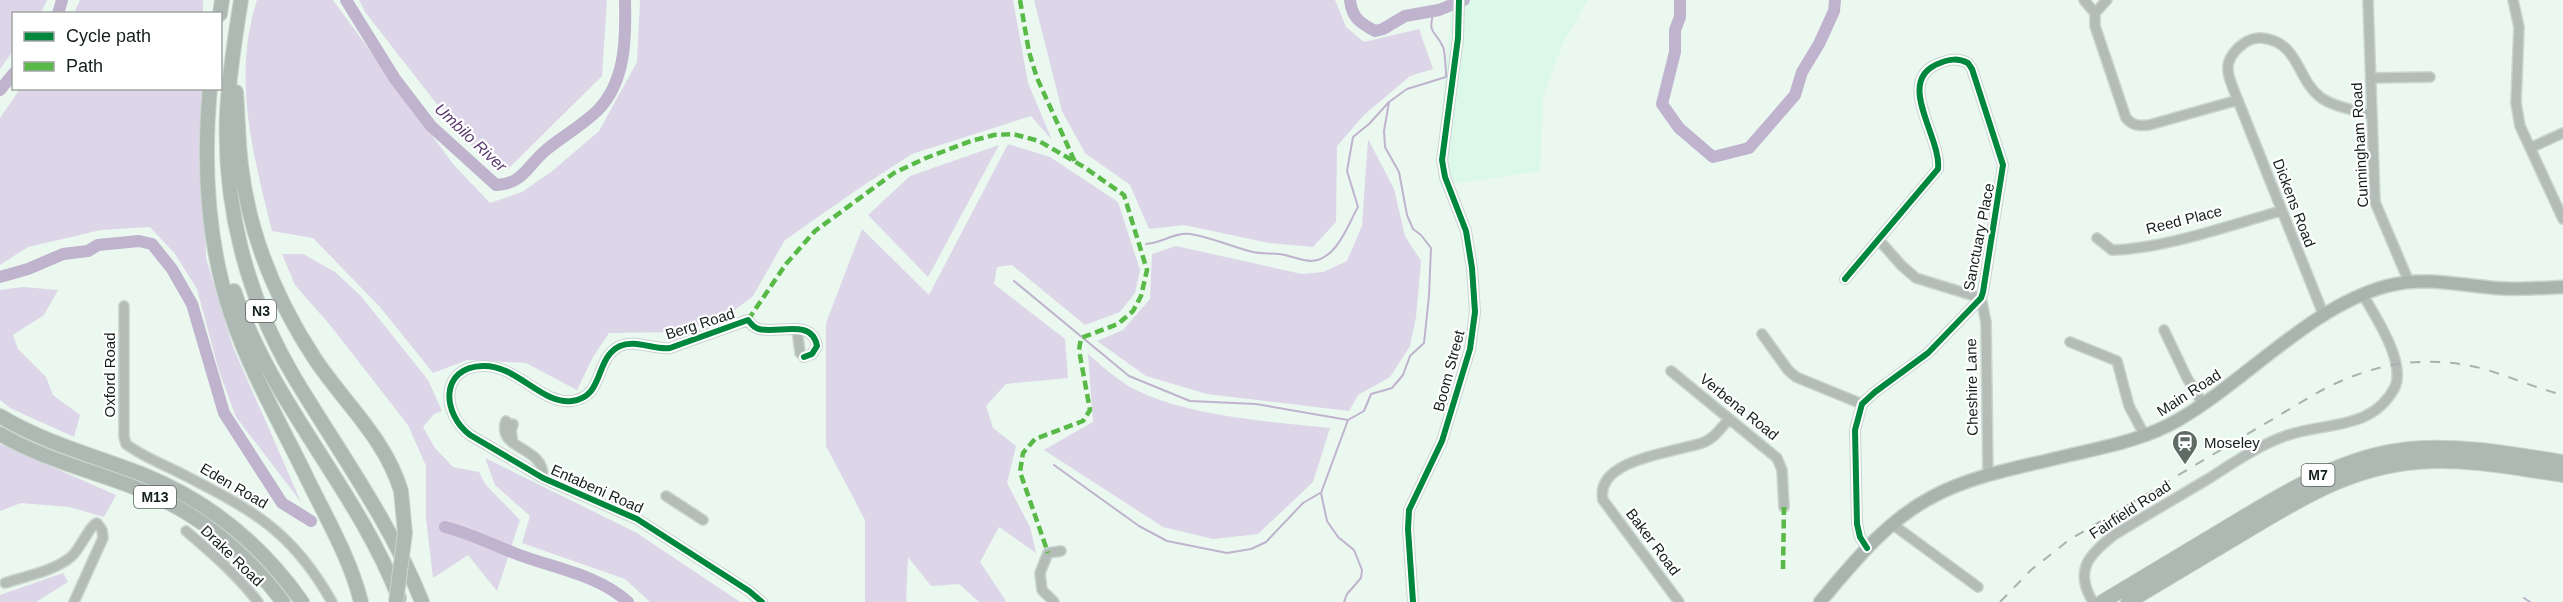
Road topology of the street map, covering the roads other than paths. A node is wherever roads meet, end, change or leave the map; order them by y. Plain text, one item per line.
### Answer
1 (1459, 0) edge
2 (2084, 0) edge
3 (2107, 0) edge
4 (2368, 0) edge
5 (2513, 0) edge
6 (240, 6) edge
7 (2095, 13) junction
8 (232, 54) junction
9 (2371, 78) junction
10 (2430, 78) dead end
11 (210, 90) edge
12 (2238, 100) junction
13 (2372, 115) junction
14 (2563, 133) edge
15 (2530, 148) junction
16 (208, 166) junction
17 (2281, 211) junction
18 (2563, 219) edge
19 (2097, 238) dead end
20 (1879, 240) junction
21 (1845, 279) dead end
22 (2409, 282) junction
23 (2563, 287) edge
24 (2363, 295) junction
25 (1981, 298) junction
26 (124, 306) dead end
27 (2324, 316) junction
28 (796, 329) junction
29 (2164, 330) dead end
30 (1762, 334) dead end
31 (2070, 342) dead end
32 (1671, 371) dead end
33 (452, 383) joint
34 (1862, 404) junction
35 (2203, 404) junction
36 (0, 416) edge
37 (1730, 419) junction
38 (510, 423) dead end
39 (0, 434) edge
40 (2145, 436) junction
41 (126, 444) joint
42 (2563, 462) edge
43 (2563, 475) edge
44 (1988, 476) junction
45 (543, 478) junction
46 (666, 496) dead end
47 (1784, 507) dead end
48 (704, 520) dead end
49 (1892, 524) junction
50 (186, 531) dead end
51 (1867, 548) junction
52 (1060, 551) dead end
53 (5, 583) dead end
54 (1978, 587) dead end
55 (74, 602) edge
56 (258, 602) edge
57 (284, 602) edge
58 (302, 602) edge
59 (332, 602) edge
60 (361, 602) edge
61 (396, 602) edge
62 (400, 602) edge
63 (422, 602) edge
64 (762, 602) edge
65 (1054, 602) edge
66 (1413, 602) edge
67 (1678, 602) edge
68 (1820, 602) edge
69 (2093, 602) edge
70 (2102, 602) edge
71 (2128, 602) edge

1 - 66 street, Boom Street
2 - 7 street
3 - 7 street
4 - 9 street, Cunningham Road
5 - 15 street
6 - 8 highway, N3
7 - 12 street
8 - 61 highway, bridge
8 - 63 highway, N3
9 - 10 street
9 - 13 street, Cunningham Road
11 - 16 highway, N3
12 - 13 street, Dickens Road
12 - 17 street, Dickens Road
13 - 22 street, Cunningham Road
14 - 15 street
15 - 18 street
16 - 60 highway
16 - 62 highway, N3
17 - 19 street, Reed Place
17 - 27 street, Dickens Road
20 - 21 street, Sanctuary Place
20 - 25 street
20 - 25 street, Sanctuary Place
22 - 23 main road, Main Road
22 - 24 main road, Main Road
24 - 27 main road, Main Road
24 - 69 street, Fairfield Road
25 - 34 street, Sanctuary Place
25 - 44 street, Cheshire Lane
26 - 41 street, Oxford Road
27 - 35 main road, Main Road
28 - 28 street
28 - 33 street, Berg Road
29 - 35 street
30 - 34 street
31 - 40 street
32 - 37 street, Verbena Road
33 - 45 street, Entabeni Road
34 - 51 street
35 - 40 main road, Main Road
36 - 58 highway, M13
37 - 47 street, Verbena Road
37 - 67 street, Baker Road
38 - 45 street
39 - 57 highway, M13
40 - 44 main road, Main Road
41 - 59 street, Eden Road
42 - 70 highway, M7
43 - 71 highway, M7
44 - 49 main road, Main Road
45 - 64 street, Entabeni Road
46 - 48 street
49 - 51 main road, Main Road
49 - 54 street
50 - 56 street, Drake Road
51 - 68 main road, Main Road
52 - 65 street
53 - 55 street

